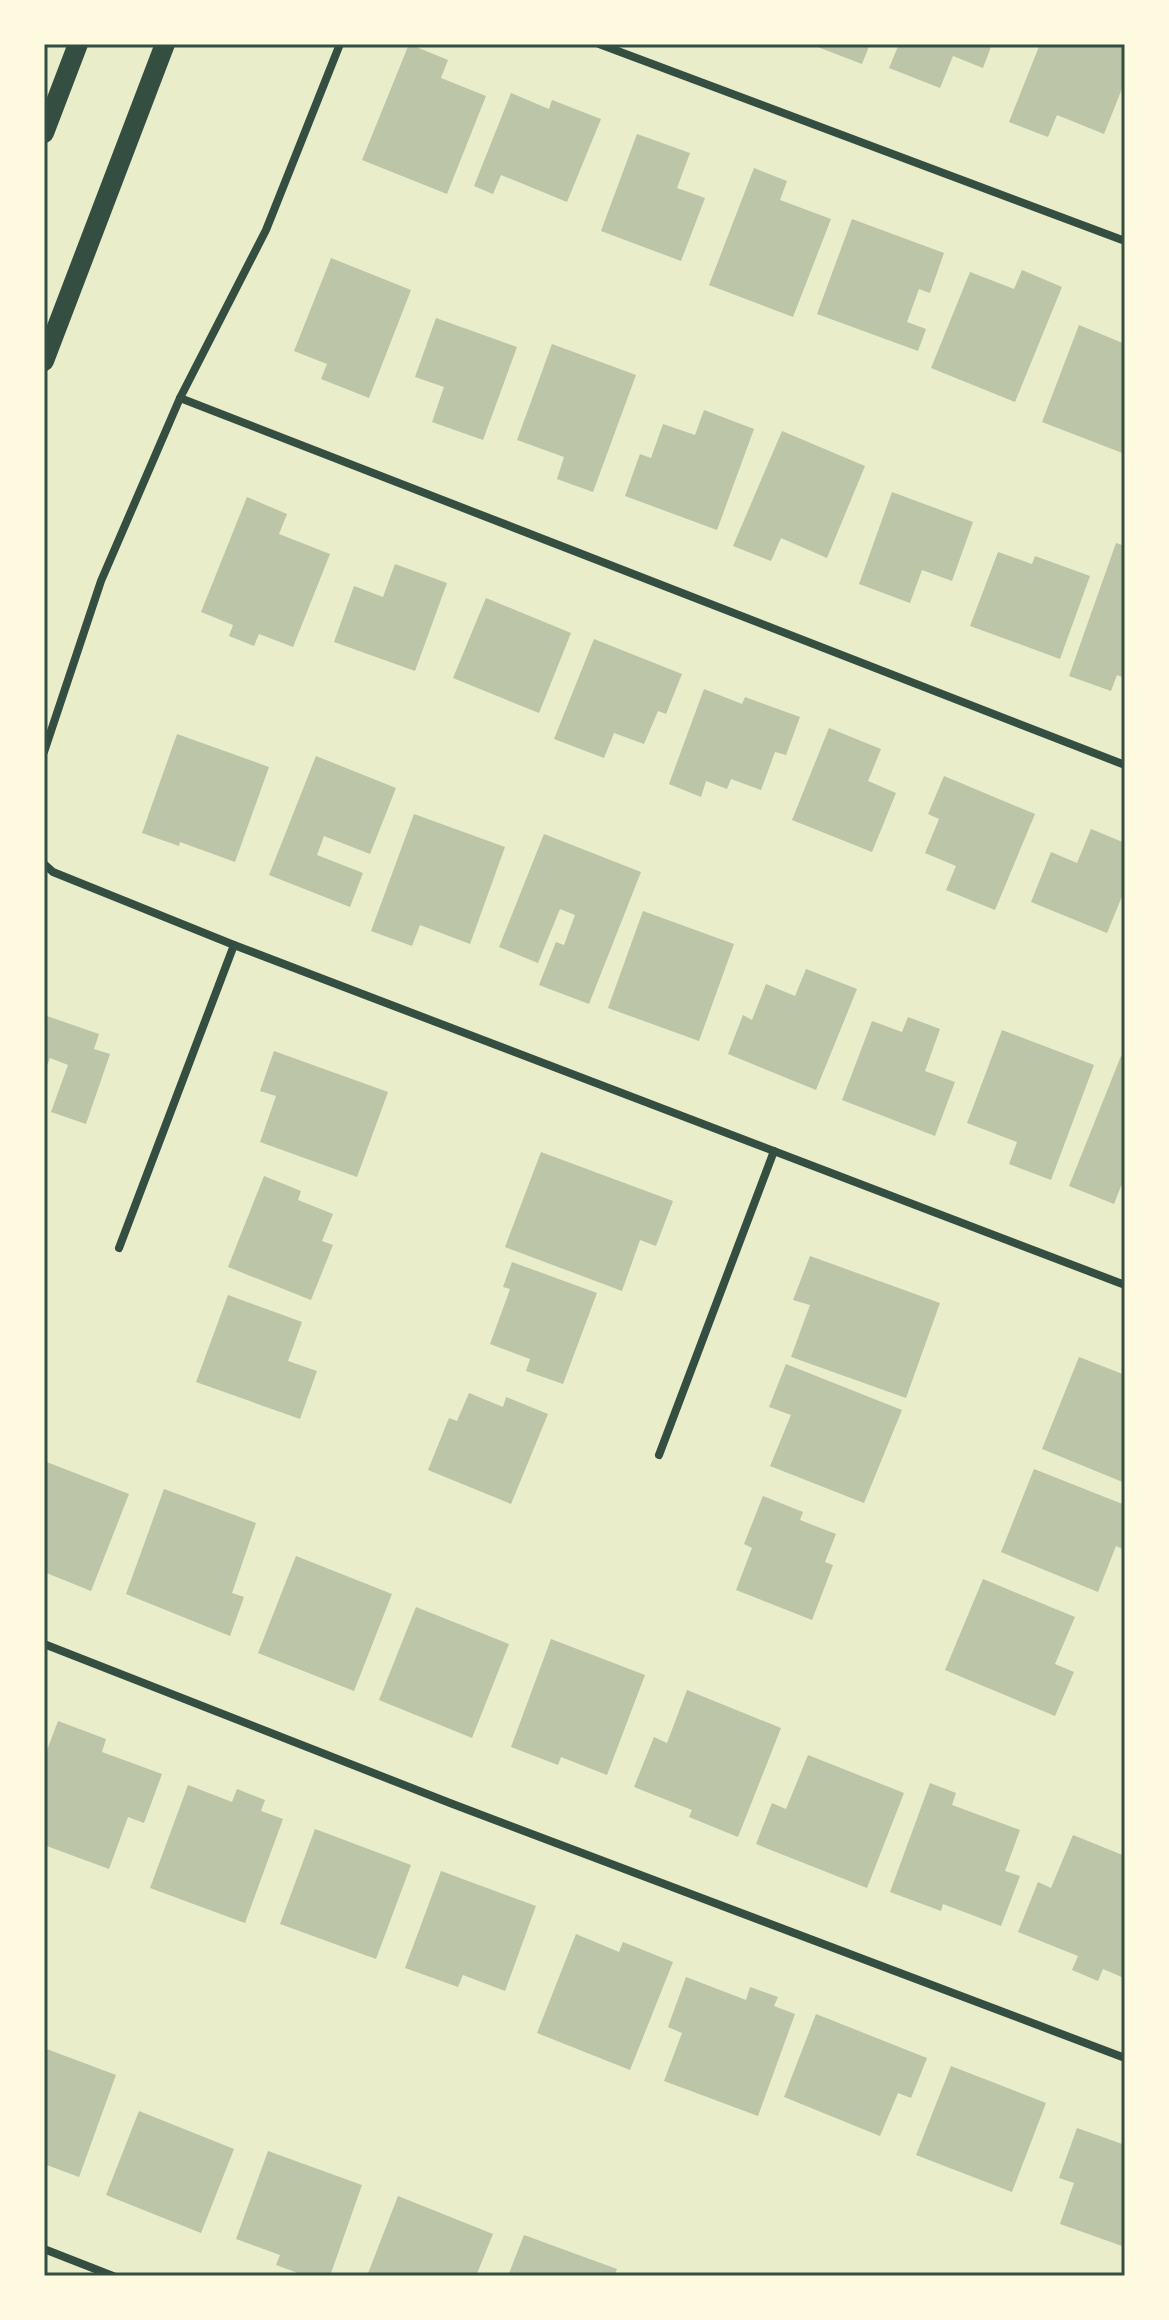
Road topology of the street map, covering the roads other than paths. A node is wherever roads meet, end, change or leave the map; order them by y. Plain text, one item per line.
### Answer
1 (78, 44) edge
2 (165, 44) edge
3 (340, 44) edge
4 (599, 44) edge
5 (44, 133) edge
6 (1125, 241) edge
7 (44, 361) edge
8 (180, 398) junction
9 (44, 752) edge
10 (1125, 765) edge
11 (44, 864) edge
12 (234, 945) junction
13 (774, 1151) junction
14 (119, 1248) dead end
15 (1125, 1285) edge
16 (659, 1455) dead end
17 (44, 1644) edge
18 (1125, 2058) edge
19 (44, 2249) edge
20 (113, 2276) edge

1 - 5 main road
2 - 7 main road
3 - 8 street
4 - 6 street
8 - 9 street
8 - 10 street
11 - 12 street
12 - 13 street
12 - 14 street
13 - 15 street
13 - 16 street
17 - 18 street
19 - 20 street

